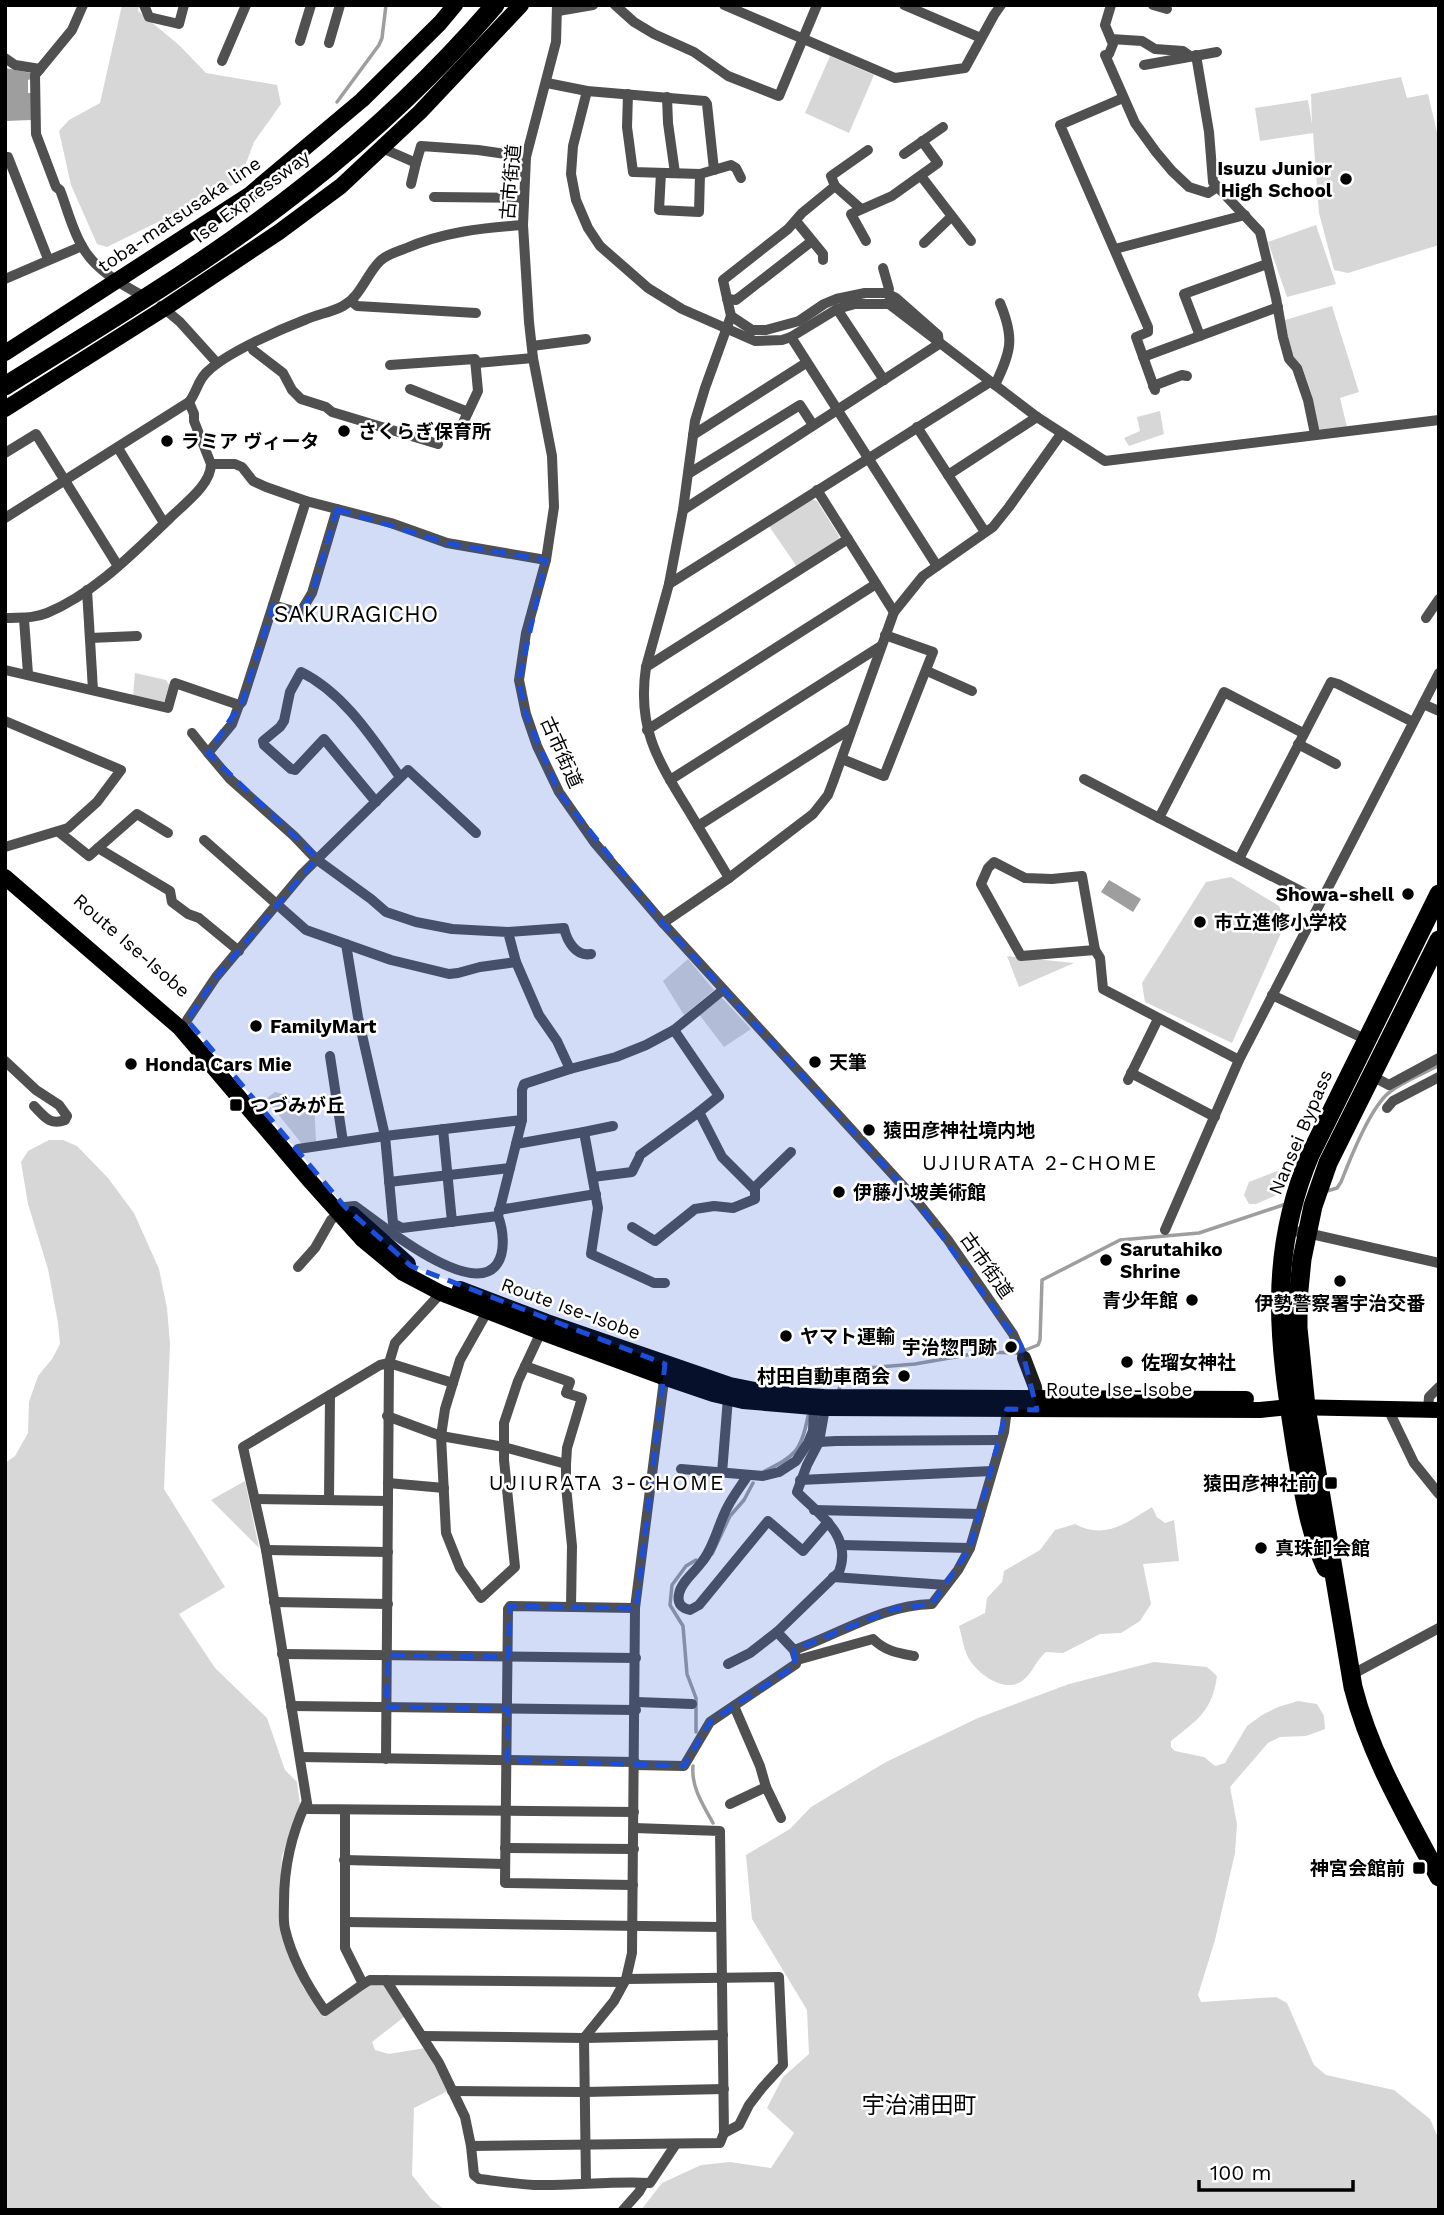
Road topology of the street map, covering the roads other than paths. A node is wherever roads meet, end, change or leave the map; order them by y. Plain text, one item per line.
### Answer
1 (83, 5) edge
2 (144, 5) edge
3 (184, 5) edge
4 (246, 5) edge
5 (311, 5) edge
6 (340, 5) edge
7 (455, 5) edge
8 (481, 5) edge
9 (495, 5) edge
10 (521, 5) edge
11 (593, 5) edge
12 (615, 5) edge
13 (724, 5) edge
14 (817, 5) edge
15 (904, 5) edge
16 (1001, 5) edge
17 (1111, 5) edge
18 (1153, 5) edge
19 (558, 8) edge
20 (1167, 9) dead end
21 (803, 38) junction
22 (981, 38) junction
23 (1111, 39) junction
24 (300, 41) dead end
25 (329, 43) dead end
26 (1217, 52) dead end
27 (1193, 55) junction
28 (5, 58) edge
29 (222, 61) dead end
30 (1144, 65) dead end
31 (40, 69) junction
32 (547, 83) junction
33 (587, 90) junction
34 (628, 94) junction
35 (667, 97) junction
36 (1123, 98) junction
37 (943, 127) dead end
38 (922, 141) junction
39 (382, 148) junction
40 (868, 150) dead end
41 (904, 154) dead end
42 (5, 157) edge
43 (526, 157) junction
44 (416, 163) junction
45 (714, 170) junction
46 (661, 173) junction
47 (675, 173) junction
48 (700, 174) junction
49 (921, 176) junction
50 (741, 178) dead end
51 (411, 184) dead end
52 (835, 186) junction
53 (1217, 187) junction
54 (434, 197) dead end
55 (524, 198) junction
56 (860, 208) junction
57 (1245, 215) junction
58 (951, 217) junction
59 (796, 221) junction
60 (523, 225) junction
61 (812, 240) junction
62 (866, 241) dead end
63 (971, 241) dead end
64 (924, 243) dead end
65 (82, 246) junction
66 (1115, 249) junction
67 (48, 259) junction
68 (823, 260) dead end
69 (1267, 264) junction
70 (883, 268) dead end
71 (5, 279) edge
72 (120, 283) junction
73 (887, 294) junction
74 (727, 299) junction
75 (351, 301) junction
76 (1000, 303) dead end
77 (162, 307) junction
78 (1278, 307) junction
79 (837, 309) junction
80 (476, 313) dead end
81 (731, 316) junction
82 (726, 328) junction
83 (1200, 336) junction
84 (791, 337) junction
85 (586, 339) dead end
86 (939, 344) junction
87 (251, 345) junction
88 (533, 352) junction
89 (5, 353) edge
90 (1143, 357) junction
91 (806, 362) junction
92 (217, 363) junction
93 (477, 363) junction
94 (390, 365) dead end
95 (5, 373) edge
96 (1187, 376) dead end
97 (884, 380) junction
98 (992, 383) junction
99 (5, 386) edge
100 (410, 390) dead end
101 (189, 402) junction
102 (5, 409) edge
103 (837, 410) junction
104 (468, 412) junction
105 (1037, 417) junction
106 (1439, 420) edge
107 (462, 425) dead end
108 (813, 425) junction
109 (917, 427) junction
110 (1061, 434) junction
111 (1315, 434) junction
112 (693, 435) junction
113 (438, 444) dead end
114 (118, 448) junction
115 (5, 453) edge
116 (868, 458) junction
117 (211, 464) junction
118 (688, 474) junction
119 (948, 475) junction
120 (65, 480) junction
121 (817, 490) junction
122 (306, 501) junction
123 (337, 509) junction
124 (683, 510) junction
125 (5, 518) edge
126 (164, 523) junction
127 (985, 532) junction
128 (848, 539) junction
129 (545, 560) junction
130 (118, 566) junction
131 (937, 566) junction
132 (669, 584) junction
133 (876, 584) junction
134 (87, 590) junction
135 (1439, 599) edge
136 (273, 605) junction
137 (894, 612) junction
138 (5, 618) edge
139 (1426, 618) dead end
140 (24, 619) junction
141 (137, 636) dead end
142 (90, 638) junction
143 (883, 641) junction
144 (646, 667) junction
145 (5, 670) edge
146 (927, 671) junction
147 (1439, 673) edge
148 (29, 674) junction
149 (93, 690) junction
150 (972, 691) dead end
151 (1423, 704) junction
152 (239, 705) junction
153 (1439, 711) edge
154 (5, 722) edge
155 (1413, 722) junction
156 (852, 728) junction
157 (648, 730) junction
158 (192, 733) dead end
159 (1303, 733) junction
160 (1298, 744) junction
161 (208, 754) junction
162 (842, 759) junction
163 (1335, 764) dead end
164 (400, 777) junction
165 (1084, 779) dead end
166 (670, 780) junction
167 (376, 802) junction
168 (1159, 818) junction
169 (698, 826) junction
170 (59, 832) junction
171 (169, 833) dead end
172 (476, 833) dead end
173 (204, 840) dead end
174 (5, 847) edge
175 (98, 848) junction
176 (316, 859) junction
177 (1239, 859) junction
178 (5, 864) edge
179 (5, 877) edge
180 (729, 877) junction
181 (1439, 894) edge
182 (1320, 901) junction
183 (276, 905) junction
184 (663, 923) junction
185 (508, 932) junction
186 (1439, 940) edge
187 (346, 944) junction
188 (1095, 950) junction
189 (239, 951) junction
190 (591, 954) dead end
191 (516, 962) junction
192 (1433, 964) edge
193 (723, 990) junction
194 (1272, 995) junction
195 (1158, 1019) junction
196 (187, 1020) junction
197 (674, 1030) junction
198 (1367, 1040) junction
199 (330, 1056) dead end
200 (1439, 1058) edge
201 (5, 1060) edge
202 (1239, 1060) junction
203 (570, 1069) junction
204 (1372, 1076) junction
205 (1439, 1077) edge
206 (34, 1106) dead end
207 (1387, 1108) dead end
208 (699, 1112) junction
209 (1215, 1117) junction
210 (522, 1120) junction
211 (613, 1126) dead end
212 (443, 1129) junction
213 (584, 1132) junction
214 (385, 1136) junction
215 (343, 1142) junction
216 (516, 1144) junction
217 (298, 1149) junction
218 (791, 1152) dead end
219 (510, 1168) junction
220 (447, 1175) junction
221 (593, 1177) junction
222 (389, 1182) junction
223 (754, 1188) junction
224 (596, 1194) junction
225 (342, 1210) junction
226 (499, 1213) junction
227 (1288, 1221) junction
228 (452, 1222) junction
229 (632, 1227) dead end
230 (1165, 1230) dead end
231 (1307, 1233) junction
232 (1439, 1263) edge
233 (298, 1267) dead end
234 (665, 1283) dead end
235 (441, 1293) junction
236 (487, 1312) junction
237 (541, 1332) junction
238 (1024, 1358) joint
239 (389, 1363) junction
240 (525, 1366) junction
241 (665, 1371) junction
242 (453, 1383) junction
243 (1439, 1387) edge
244 (330, 1395) junction
245 (728, 1398) junction
246 (1037, 1404) junction
247 (1298, 1407) junction
248 (820, 1408) junction
249 (1007, 1409) junction
250 (1388, 1409) junction
251 (1433, 1410) edge
252 (387, 1416) junction
253 (441, 1436) junction
254 (1002, 1440) junction
255 (819, 1443) junction
256 (504, 1447) junction
257 (566, 1464) junction
258 (681, 1469) dead end
259 (992, 1471) junction
260 (722, 1472) junction
261 (748, 1475) junction
262 (800, 1480) junction
263 (388, 1483) junction
264 (444, 1488) junction
265 (1439, 1494) edge
266 (254, 1499) junction
267 (329, 1499) junction
268 (388, 1501) junction
269 (814, 1510) junction
270 (980, 1514) junction
271 (828, 1522) junction
272 (841, 1545) junction
273 (970, 1548) junction
274 (265, 1550) junction
275 (388, 1552) junction
276 (833, 1577) junction
277 (946, 1585) junction
278 (274, 1602) junction
279 (388, 1604) junction
280 (570, 1607) junction
281 (635, 1608) junction
282 (1439, 1628) edge
283 (777, 1632) junction
284 (282, 1654) junction
285 (388, 1655) junction
286 (796, 1655) junction
287 (914, 1656) dead end
288 (508, 1657) junction
289 (636, 1658) junction
290 (728, 1664) dead end
291 (1351, 1675) junction
292 (692, 1704) dead end
293 (291, 1706) junction
294 (636, 1706) junction
295 (734, 1706) junction
296 (386, 1707) junction
297 (508, 1709) junction
298 (300, 1758) junction
299 (386, 1759) junction
300 (507, 1760) junction
301 (635, 1763) junction
302 (766, 1787) junction
303 (307, 1803) junction
304 (730, 1804) dead end
305 (345, 1810) junction
306 (506, 1812) junction
307 (635, 1812) junction
308 (781, 1818) dead end
309 (634, 1828) junction
310 (505, 1848) junction
311 (634, 1849) junction
312 (344, 1860) junction
313 (505, 1864) junction
314 (1439, 1877) edge
315 (634, 1885) junction
316 (345, 1922) junction
317 (632, 1927) junction
318 (721, 1927) junction
319 (722, 1978) junction
320 (386, 1980) junction
321 (625, 1981) junction
322 (363, 1984) junction
323 (723, 2035) junction
324 (423, 2036) junction
325 (584, 2038) junction
326 (724, 2089) junction
327 (452, 2091) junction
328 (585, 2092) junction
329 (724, 2133) junction
330 (676, 2144) junction
331 (471, 2146) junction
332 (586, 2146) junction
333 (586, 2183) junction
334 (644, 2183) junction
335 (623, 2210) edge

1 - 31 street
2 - 3 street
4 - 29 street
5 - 24 street
6 - 25 street
7 - 72 main road, toba-matsusaka line
8 - 95 highway, Ise Expressway
9 - 99 highway, Ise Expressway
10 - 39 main road
11 - 19 street
12 - 21 street
13 - 21 street
14 - 21 street
15 - 22 street
16 - 22 street
17 - 23 street
18 - 20 street
19 - 32 street, 古市街道
21 - 22 street
23 - 27 street
23 - 36 street
26 - 27 street
27 - 30 street
27 - 53 street
28 - 31 street
31 - 65 street
32 - 33 street
32 - 43 street, 古市街道
33 - 34 street
33 - 82 street
34 - 35 street
34 - 46 street
35 - 45 street
35 - 47 street
36 - 53 street
36 - 66 street
37 - 38 street
38 - 41 street
38 - 49 street
39 - 44 street
39 - 77 main road
40 - 52 street
42 - 67 street
43 - 44 street
43 - 55 street, 古市街道
44 - 51 street
45 - 48 street
45 - 50 street
46 - 47 street
46 - 48 street
47 - 48 street
49 - 56 street
49 - 58 street
52 - 56 street
52 - 59 street
53 - 57 street
54 - 55 street
55 - 60 street, 古市街道
56 - 62 street
57 - 66 street
57 - 69 street
58 - 63 street
58 - 64 street
59 - 61 street
59 - 74 street
60 - 75 street
60 - 88 street, 古市街道
61 - 68 street
61 - 74 street
65 - 67 street
65 - 72 street
66 - 90 street
67 - 71 street
69 - 78 street
69 - 83 street
70 - 73 street
72 - 77 street
72 - 89 main road, toba-matsusaka line
73 - 81 street
73 - 86 street
74 - 81 street
75 - 80 street
75 - 87 street
76 - 98 street
77 - 92 street
77 - 102 main road
78 - 83 street
78 - 111 street
79 - 84 street
79 - 86 street
79 - 97 street
81 - 82 street
82 - 84 street
82 - 112 street
83 - 90 street
84 - 91 street
85 - 88 street
86 - 97 street
86 - 98 street
87 - 92 street
87 - 113 street
88 - 93 street
88 - 129 street, 古市街道
90 - 96 street
91 - 103 street
91 - 112 street
92 - 101 street
93 - 94 street
93 - 104 street
97 - 103 street
98 - 105 street
98 - 109 street
100 - 104 street
101 - 114 street
101 - 117 street
103 - 108 street
103 - 116 street
104 - 107 street
105 - 110 street
105 - 119 street
106 - 111 street
108 - 118 street
108 - 124 street
109 - 116 street
109 - 119 street
110 - 111 street
110 - 127 street
112 - 118 street
114 - 120 street
114 - 126 street
115 - 120 street
116 - 121 street
116 - 131 street
117 - 122 street
117 - 126 street
118 - 124 street
119 - 127 street
120 - 125 street
120 - 130 street
121 - 128 street
121 - 132 street
122 - 123 street
122 - 136 street
123 - 129 street
123 - 136 street
124 - 132 street
126 - 130 street
127 - 131 street
128 - 133 street
128 - 144 street
129 - 184 street, 古市街道
130 - 134 street
131 - 137 street
132 - 144 street
133 - 137 street
133 - 157 street
134 - 140 street
134 - 142 street
135 - 139 street
136 - 152 street
137 - 143 street
138 - 140 street
140 - 148 street
141 - 142 street
142 - 149 street
143 - 146 street
143 - 156 street
143 - 166 street
144 - 157 street
145 - 148 street
146 - 150 street
146 - 162 street
147 - 151 street
148 - 149 street
149 - 152 street
151 - 153 street
151 - 155 street
152 - 161 street
154 - 170 street
155 - 159 street
155 - 182 street
156 - 162 street
156 - 169 street
157 - 166 street
158 - 161 street
159 - 160 street
159 - 168 street
160 - 163 street
160 - 177 street
161 - 176 street
162 - 180 street
164 - 167 street
164 - 167 street
164 - 172 street
165 - 168 street
166 - 169 street
167 - 176 street
168 - 177 street
169 - 180 street
170 - 174 street
170 - 175 street
171 - 175 street
173 - 183 street
175 - 189 street
176 - 183 street
176 - 185 street
177 - 182 street
178 - 196 main road, Route Ise-Isobe
179 - 225 main road, Route Ise-Isobe
180 - 184 street
181 - 198 highway, Nansei Bypass
182 - 194 street
183 - 187 street
183 - 189 street
184 - 193 street, 古市街道
185 - 190 street
185 - 191 street
186 - 192 highway, Nansei Bypass
187 - 191 street
187 - 214 street
188 - 188 street
188 - 195 street
189 - 196 street
191 - 203 street
192 - 204 highway, Nansei Bypass
193 - 197 street
193 - 238 street, 古市街道
194 - 198 street
194 - 202 street
195 - 202 street
195 - 209 street
196 - 217 main road, Route Ise-Isobe
197 - 203 street
197 - 208 street
198 - 227 highway, Nansei Bypass
199 - 215 street
200 - 204 street
201 - 206 street
202 - 209 street
203 - 210 street
204 - 231 highway, Nansei Bypass
205 - 207 street
208 - 221 street
208 - 223 street
209 - 230 street
210 - 212 street
210 - 216 street
211 - 213 street
212 - 214 street
212 - 220 street
213 - 216 street
213 - 221 street
214 - 215 street
214 - 222 street
215 - 217 street
216 - 219 street
217 - 225 main road, Route Ise-Isobe
218 - 223 street
219 - 220 street
219 - 226 street
220 - 222 street
220 - 228 street
221 - 224 street
222 - 228 street
223 - 229 street
224 - 226 street
224 - 234 street
225 - 226 street
225 - 233 street
225 - 235 main road, Route Ise-Isobe
225 - 241 main road, Route Ise-Isobe
226 - 228 street
227 - 231 street
227 - 247 highway, Nansei Bypass
231 - 232 street
231 - 247 highway, Nansei Bypass
235 - 236 main road, Route Ise-Isobe
235 - 239 street
236 - 237 main road, Route Ise-Isobe
236 - 242 street
237 - 240 street
237 - 241 main road, Route Ise-Isobe
238 - 246 street
239 - 242 street
239 - 244 street
239 - 252 street
240 - 256 street
240 - 257 street
241 - 245 main road, Route Ise-Isobe
241 - 246 main road, Route Ise-Isobe
241 - 281 street
242 - 253 street
243 - 251 street
244 - 266 street
244 - 267 street
245 - 248 main road, Route Ise-Isobe
245 - 260 street
246 - 247 main road, Route Ise-Isobe
246 - 249 main road, Route Ise-Isobe
247 - 250 main road, Route Ise-Isobe
247 - 291 highway
248 - 249 main road, Route Ise-Isobe
248 - 255 street
248 - 261 street
249 - 254 street
250 - 251 main road, Route Ise-Isobe
250 - 265 street
252 - 253 street
252 - 263 street
253 - 256 street
253 - 264 street
254 - 255 street
254 - 259 street
255 - 262 street
256 - 257 street
256 - 264 street
257 - 280 street
258 - 260 street
259 - 262 street
259 - 270 street
260 - 261 street
261 - 271 street
262 - 269 street
263 - 264 street
263 - 268 street
266 - 267 street
266 - 274 street
267 - 268 street
268 - 275 street
269 - 270 street
269 - 271 street
270 - 273 street
271 - 272 street
272 - 273 street
272 - 276 street
273 - 277 street
274 - 275 street
274 - 278 street
275 - 279 street
276 - 277 street
276 - 283 street
277 - 286 street
278 - 279 street
278 - 284 street
279 - 285 street
280 - 281 street
280 - 288 street
281 - 289 street
282 - 291 street
283 - 286 street
283 - 290 street
284 - 285 street
284 - 293 street
285 - 288 street
285 - 296 street
286 - 287 street
286 - 295 street
288 - 289 street
288 - 297 street
289 - 294 street
291 - 314 highway
292 - 294 street
293 - 296 street
293 - 298 street
294 - 297 street
294 - 301 street
295 - 301 street
295 - 302 street
296 - 297 street
296 - 299 street
297 - 300 street
298 - 299 street
298 - 303 street
299 - 300 street
300 - 301 street
300 - 306 street
301 - 307 street
302 - 304 street
302 - 308 street
303 - 305 street
303 - 322 street
305 - 306 street
305 - 312 street
306 - 307 street
306 - 310 street
307 - 309 street
309 - 311 street
309 - 318 street
310 - 311 street
310 - 313 street
311 - 315 street
312 - 313 street
312 - 316 street
313 - 315 street
315 - 317 street
316 - 317 street
316 - 322 street
317 - 318 street
317 - 321 street
318 - 319 street
319 - 321 street
319 - 323 street
319 - 329 street
320 - 321 street
320 - 322 street
320 - 324 street
321 - 325 street
323 - 325 street
323 - 326 street
324 - 325 street
324 - 327 street
325 - 328 street
326 - 328 street
326 - 329 street
327 - 328 street
327 - 331 street
328 - 332 street
329 - 330 street
330 - 332 street
330 - 334 street
331 - 332 street
331 - 333 street
332 - 333 street
333 - 334 street
334 - 335 street

